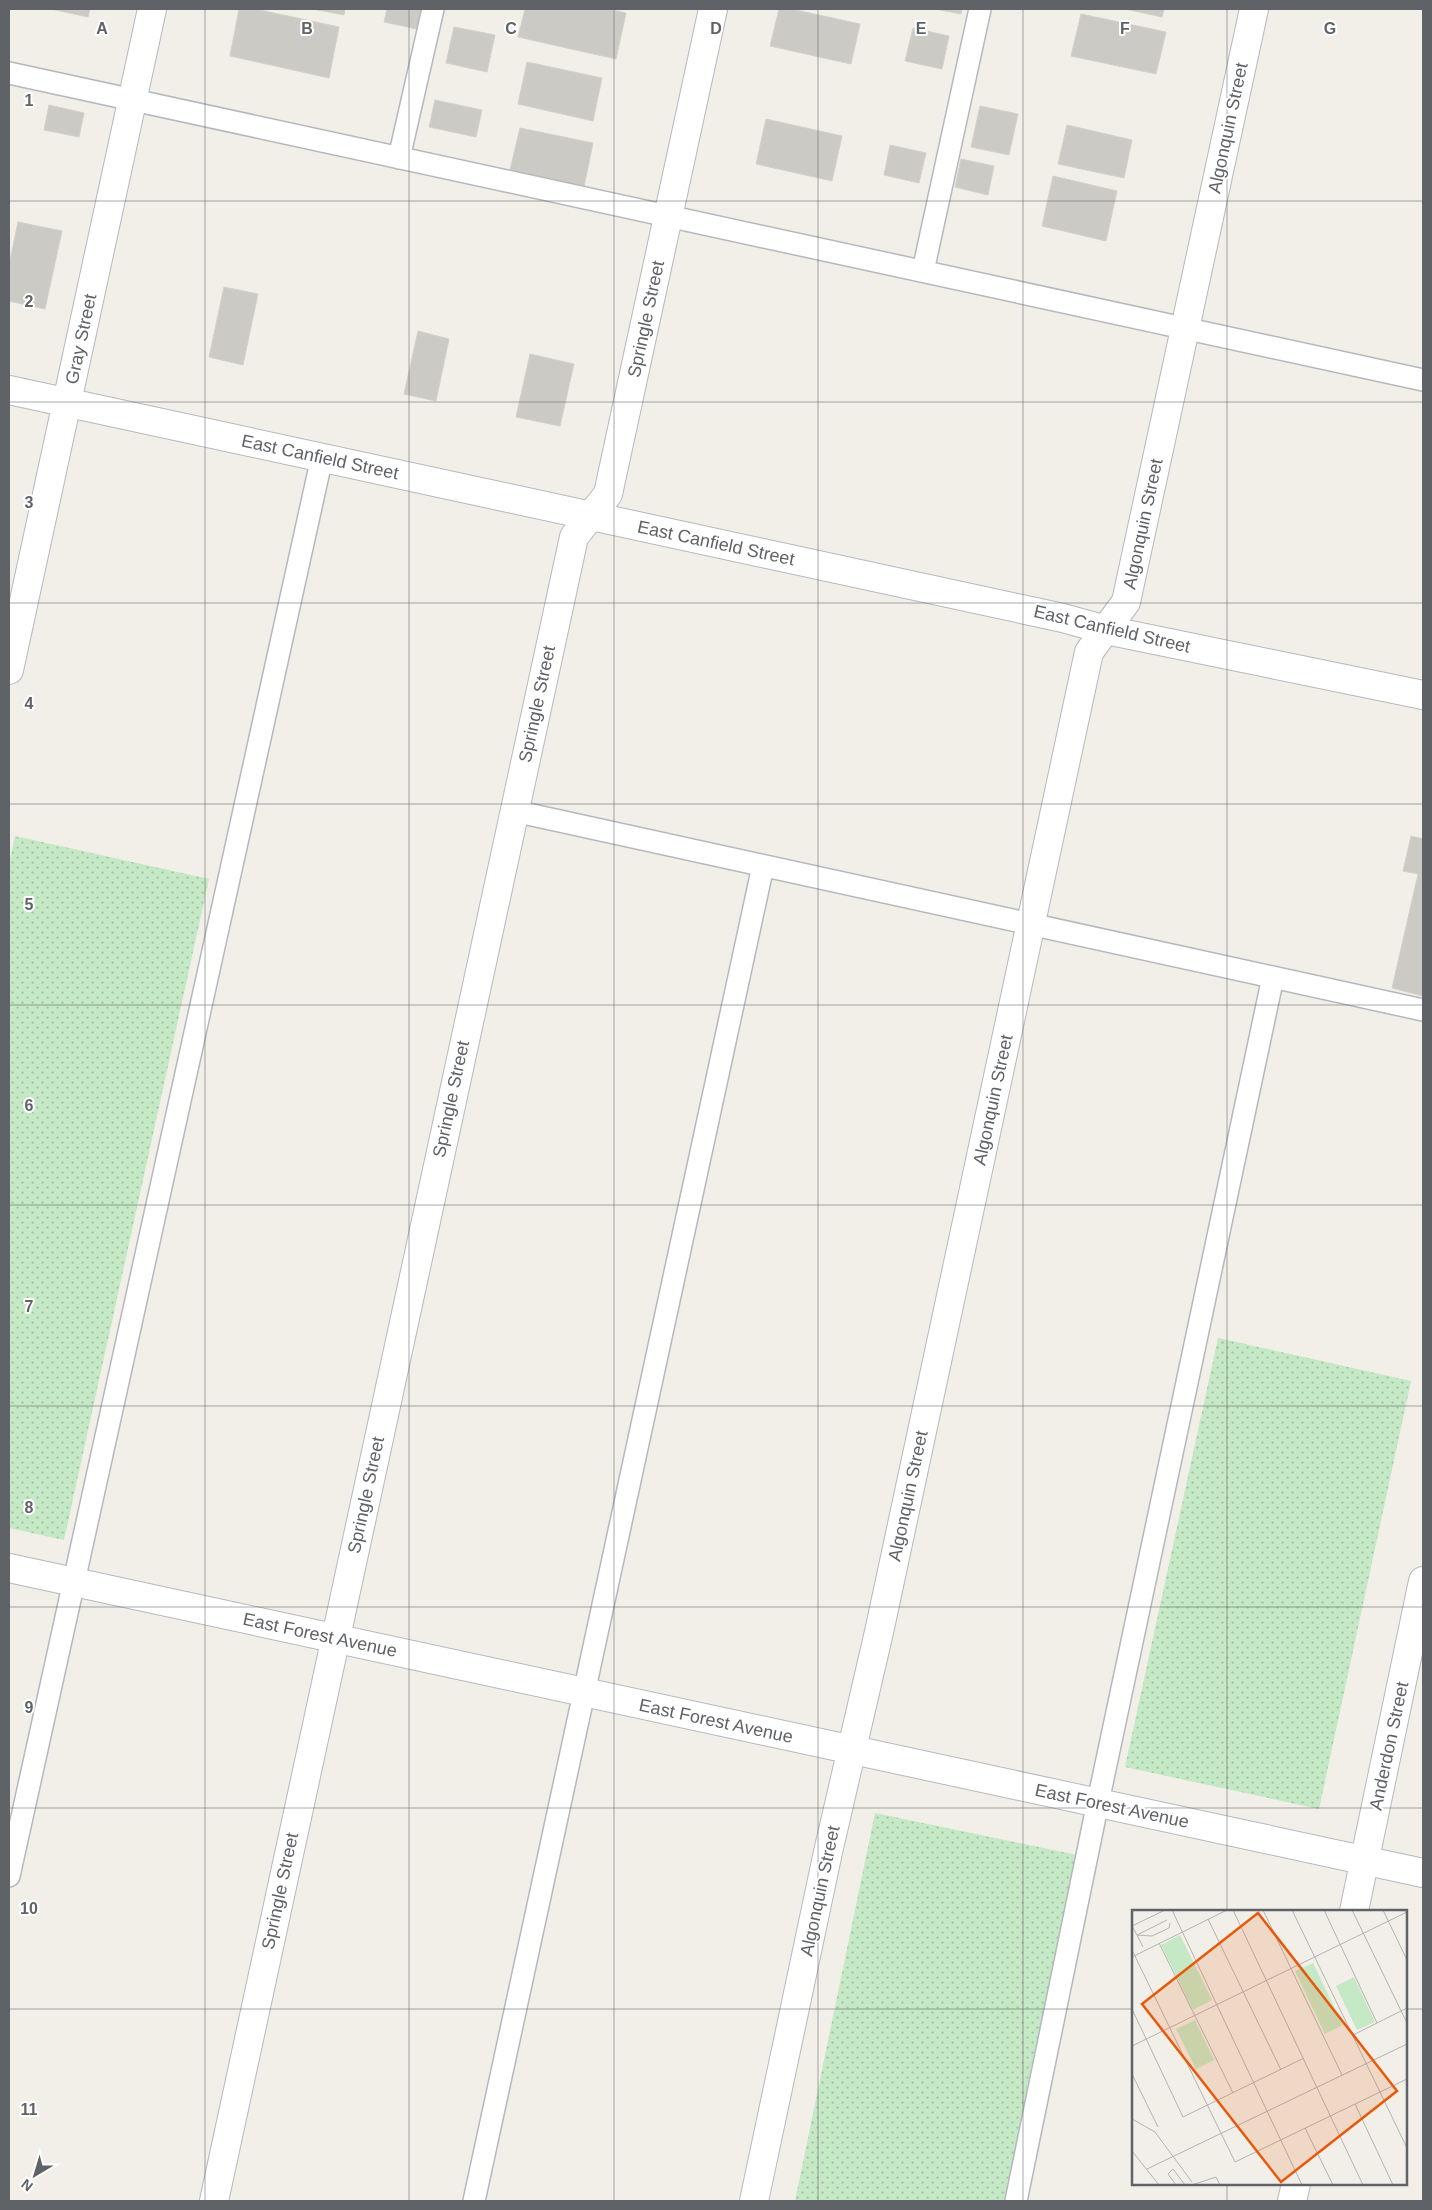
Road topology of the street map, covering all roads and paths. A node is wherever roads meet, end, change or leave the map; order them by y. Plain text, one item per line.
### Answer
1 (152, 9) edge
2 (433, 9) edge
3 (713, 9) edge
4 (980, 9) edge
5 (1254, 9) edge
6 (9, 73) edge
7 (133, 100) junction
8 (399, 158) junction
9 (668, 216) junction
10 (923, 272) junction
11 (1185, 328) junction
12 (1423, 380) edge
13 (9, 390) edge
14 (67, 402) junction
15 (322, 457) junction
16 (591, 516) junction
17 (1106, 630) junction
18 (9, 670) edge
19 (1423, 695) edge
20 (514, 811) junction
21 (763, 866) junction
22 (1030, 924) junction
23 (1273, 977) junction
24 (1423, 1010) edge
25 (9, 1568) edge
26 (72, 1582) junction
27 (1423, 1582) edge
28 (334, 1638) junction
29 (586, 1693) junction
30 (852, 1750) junction
31 (1098, 1802) junction
32 (1365, 1861) junction
33 (1423, 1873) edge
34 (9, 1876) edge
35 (1354, 1910) edge
36 (1296, 2185) edge
37 (214, 2201) edge
38 (474, 2201) edge
39 (754, 2201) edge
40 (1016, 2201) edge
41 (1292, 2201) edge

1 - 7 street, Gray Street
2 - 8 lane
3 - 9 street, Springle Street
4 - 10 lane
5 - 11 street, Algonquin Street
6 - 7 lane
7 - 8 lane
7 - 14 street, Gray Street
8 - 9 lane
9 - 10 lane
9 - 16 street, Springle Street
10 - 11 lane
11 - 12 lane
11 - 17 street, Algonquin Street
13 - 14 street, East Canfield Street
14 - 15 street, East Canfield Street
14 - 18 street, Gray Street
15 - 16 street, East Canfield Street
15 - 26 lane
16 - 17 street, East Canfield Street
16 - 20 street, Springle Street
17 - 19 street, East Canfield Street
17 - 22 street, Algonquin Street
20 - 21 lane
20 - 28 street, Springle Street
21 - 22 lane
21 - 29 lane
22 - 23 lane
22 - 30 street, Algonquin Street
23 - 24 lane
23 - 31 lane
25 - 26 street, East Forest Avenue
26 - 28 street, East Forest Avenue
26 - 34 lane
27 - 32 street, Anderdon Street
28 - 29 street, East Forest Avenue
28 - 37 street, Springle Street
29 - 30 street, East Forest Avenue
29 - 38 lane
30 - 31 street, East Forest Avenue
30 - 39 street, Algonquin Street
31 - 32 street, East Forest Avenue
31 - 40 lane
32 - 33 street, East Forest Avenue
32 - 35 street, Anderdon Street
36 - 41 street

